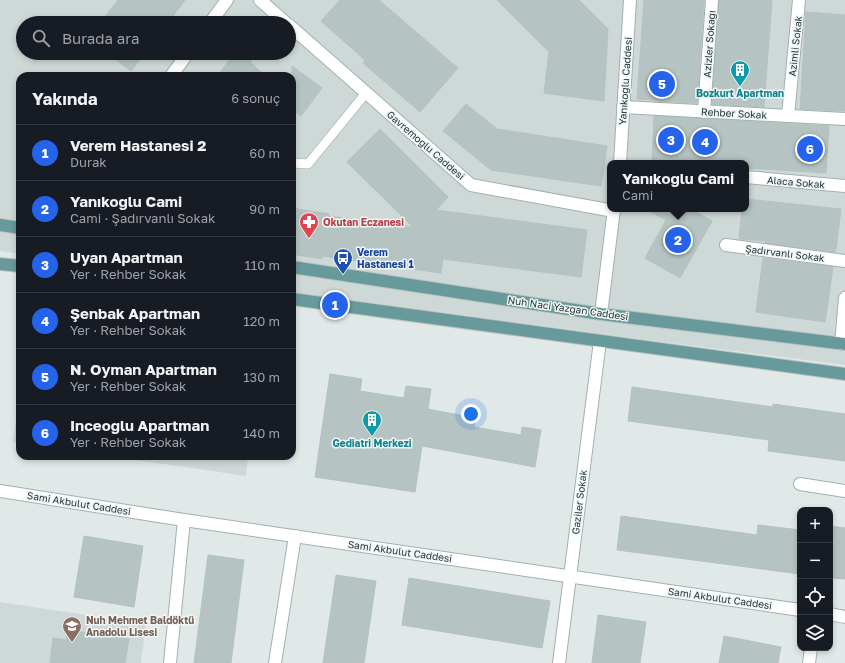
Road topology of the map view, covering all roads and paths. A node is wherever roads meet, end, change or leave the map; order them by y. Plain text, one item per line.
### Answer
1 (227, 0) edge
2 (260, 0) edge
3 (630, 0) edge
4 (712, 0) edge
5 (799, 0) edge
6 (215, 16) edge
7 (278, 16) edge
8 (296, 32) edge
9 (183, 60) edge
10 (174, 72) edge
11 (366, 93) junction
12 (623, 107) junction
13 (704, 112) junction
14 (788, 116) junction
15 (845, 120) edge
16 (620, 160) edge
17 (296, 163) edge
18 (749, 177) edge
19 (845, 186) edge
20 (607, 209) edge
21 (614, 212) edge
22 (0, 225) edge
23 (16, 227) edge
24 (726, 245) dead end
25 (845, 261) edge
26 (0, 264) edge
27 (16, 266) edge
28 (296, 268) edge
29 (845, 298) edge
30 (296, 301) edge
31 (602, 314) junction
32 (600, 341) junction
33 (843, 344) edge
34 (845, 374) edge
35 (800, 484) dead end
36 (0, 491) edge
37 (845, 491) edge
38 (184, 520) junction
39 (295, 536) junction
40 (569, 576) junction
41 (797, 610) edge
42 (833, 615) edge
43 (845, 617) edge
44 (811, 651) edge
45 (170, 663) edge
46 (274, 663) edge
47 (559, 663) edge
48 (809, 663) edge

1 - 6 street
2 - 7 street
3 - 12 street, Yanıkoğlu Caddesi
4 - 13 street, Azizler Sokağı
5 - 14 street, Azimli Sokak
8 - 11 street, Gavremoğlu Caddesi
9 - 10 street
11 - 17 lane
11 - 20 street, Gavremoğlu Caddesi
12 - 13 street, Rehber Sokak
12 - 16 street, Yanıkoğlu Caddesi
13 - 14 street, Rehber Sokak
14 - 15 street, Rehber Sokak
18 - 19 street, Alaca Sokak
21 - 31 street
22 - 23 main road
24 - 25 street, Şadırvanlı Sokak
26 - 27 main road
28 - 31 main road, Nuh Naci Yazgan Caddesi
29 - 33 street
30 - 32 main road
31 - 33 main road, Nuh Naci Yazgan Caddesi
32 - 34 main road
32 - 40 street, Gaziler Sokak
35 - 37 street
36 - 38 street, Sami Akbulut Caddesi
38 - 39 street, Sami Akbulut Caddesi
38 - 45 street
39 - 40 street, Sami Akbulut Caddesi
39 - 46 street
40 - 41 street, Sami Akbulut Caddesi
40 - 47 street, Gaziler Sokak
42 - 43 street
44 - 48 street

